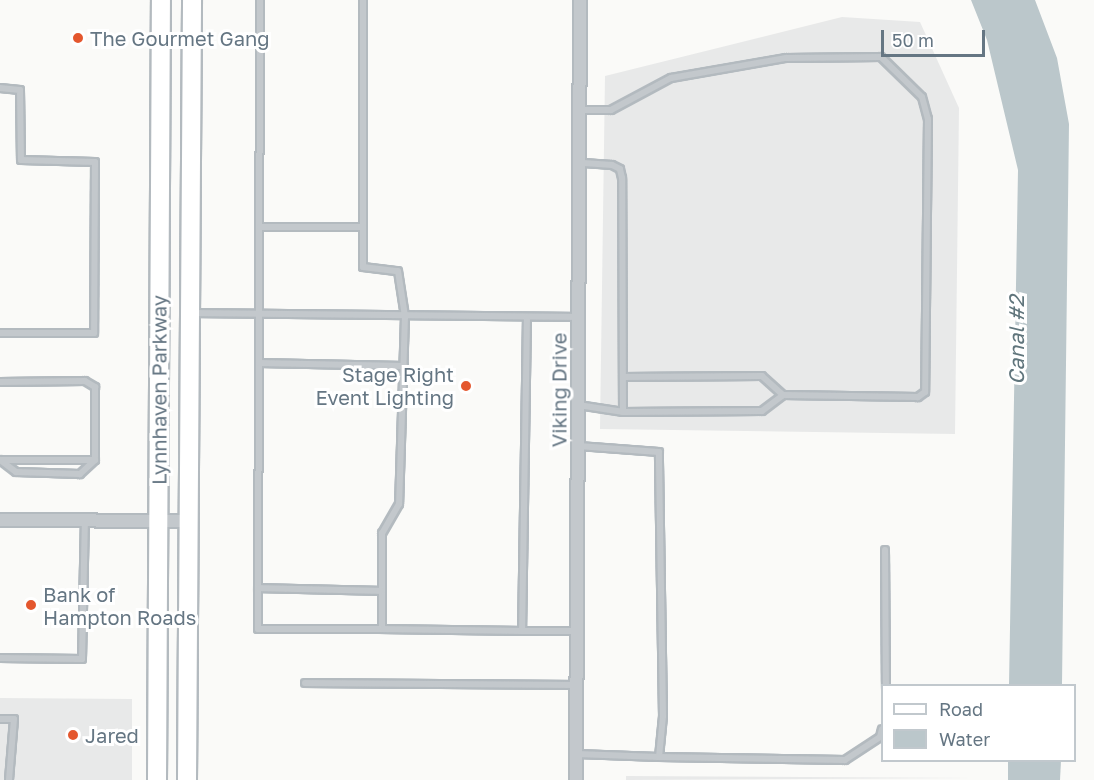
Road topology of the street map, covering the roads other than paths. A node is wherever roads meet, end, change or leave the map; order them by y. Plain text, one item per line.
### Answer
1 (161, 0) edge
2 (192, 0) edge
3 (260, 0) edge
4 (363, 0) edge
5 (580, 0) edge
6 (0, 88) edge
7 (580, 110) junction
8 (580, 163) junction
9 (260, 227) junction
10 (363, 227) junction
11 (190, 313) junction
12 (260, 314) junction
13 (405, 316) junction
14 (527, 317) junction
15 (579, 317) junction
16 (0, 333) edge
17 (259, 363) junction
18 (404, 366) junction
19 (623, 377) junction
20 (0, 382) edge
21 (783, 395) junction
22 (578, 405) junction
23 (623, 412) junction
24 (578, 446) junction
25 (1, 460) edge
26 (95, 460) junction
27 (0, 520) edge
28 (85, 520) junction
29 (158, 521) junction
30 (189, 521) junction
31 (885, 550) dead end
32 (258, 588) junction
33 (382, 591) junction
34 (382, 629) junction
35 (522, 631) junction
36 (577, 631) junction
37 (0, 658) edge
38 (305, 683) dead end
39 (886, 684) edge
40 (577, 685) junction
41 (0, 719) edge
42 (881, 734) edge
43 (577, 754) junction
44 (659, 757) junction
45 (9, 780) edge
46 (157, 780) edge
47 (187, 780) edge
48 (576, 780) edge

1 - 29 main road, Lynnhaven Parkway
2 - 11 main road, Lynnhaven Parkway
3 - 9 lane
4 - 10 lane
5 - 7 street, Viking Drive
6 - 16 lane
7 - 8 street, Viking Drive
7 - 21 lane
8 - 15 street, Viking Drive
8 - 19 lane
9 - 10 lane
9 - 12 lane
10 - 13 lane
11 - 12 lane
11 - 30 main road, Lynnhaven Parkway
12 - 13 lane
12 - 17 lane
13 - 14 lane
13 - 18 lane
14 - 15 lane
14 - 35 lane
15 - 22 street, Viking Drive
17 - 18 lane
17 - 32 lane
18 - 33 lane
19 - 21 lane
19 - 23 lane
20 - 26 lane
21 - 23 lane
22 - 23 lane
22 - 24 street, Viking Drive
24 - 36 street, Viking Drive
24 - 44 lane
25 - 26 lane
25 - 26 lane
27 - 28 street
28 - 29 street
28 - 37 lane
29 - 30 street
29 - 46 main road, Lynnhaven Parkway
30 - 47 main road, Lynnhaven Parkway
31 - 39 lane
32 - 33 lane
32 - 34 lane
33 - 34 lane
34 - 35 lane
35 - 36 lane
36 - 40 street, Viking Drive
38 - 40 lane
40 - 43 street, Viking Drive
41 - 45 lane
42 - 44 lane
43 - 44 lane
43 - 48 street, Viking Drive

